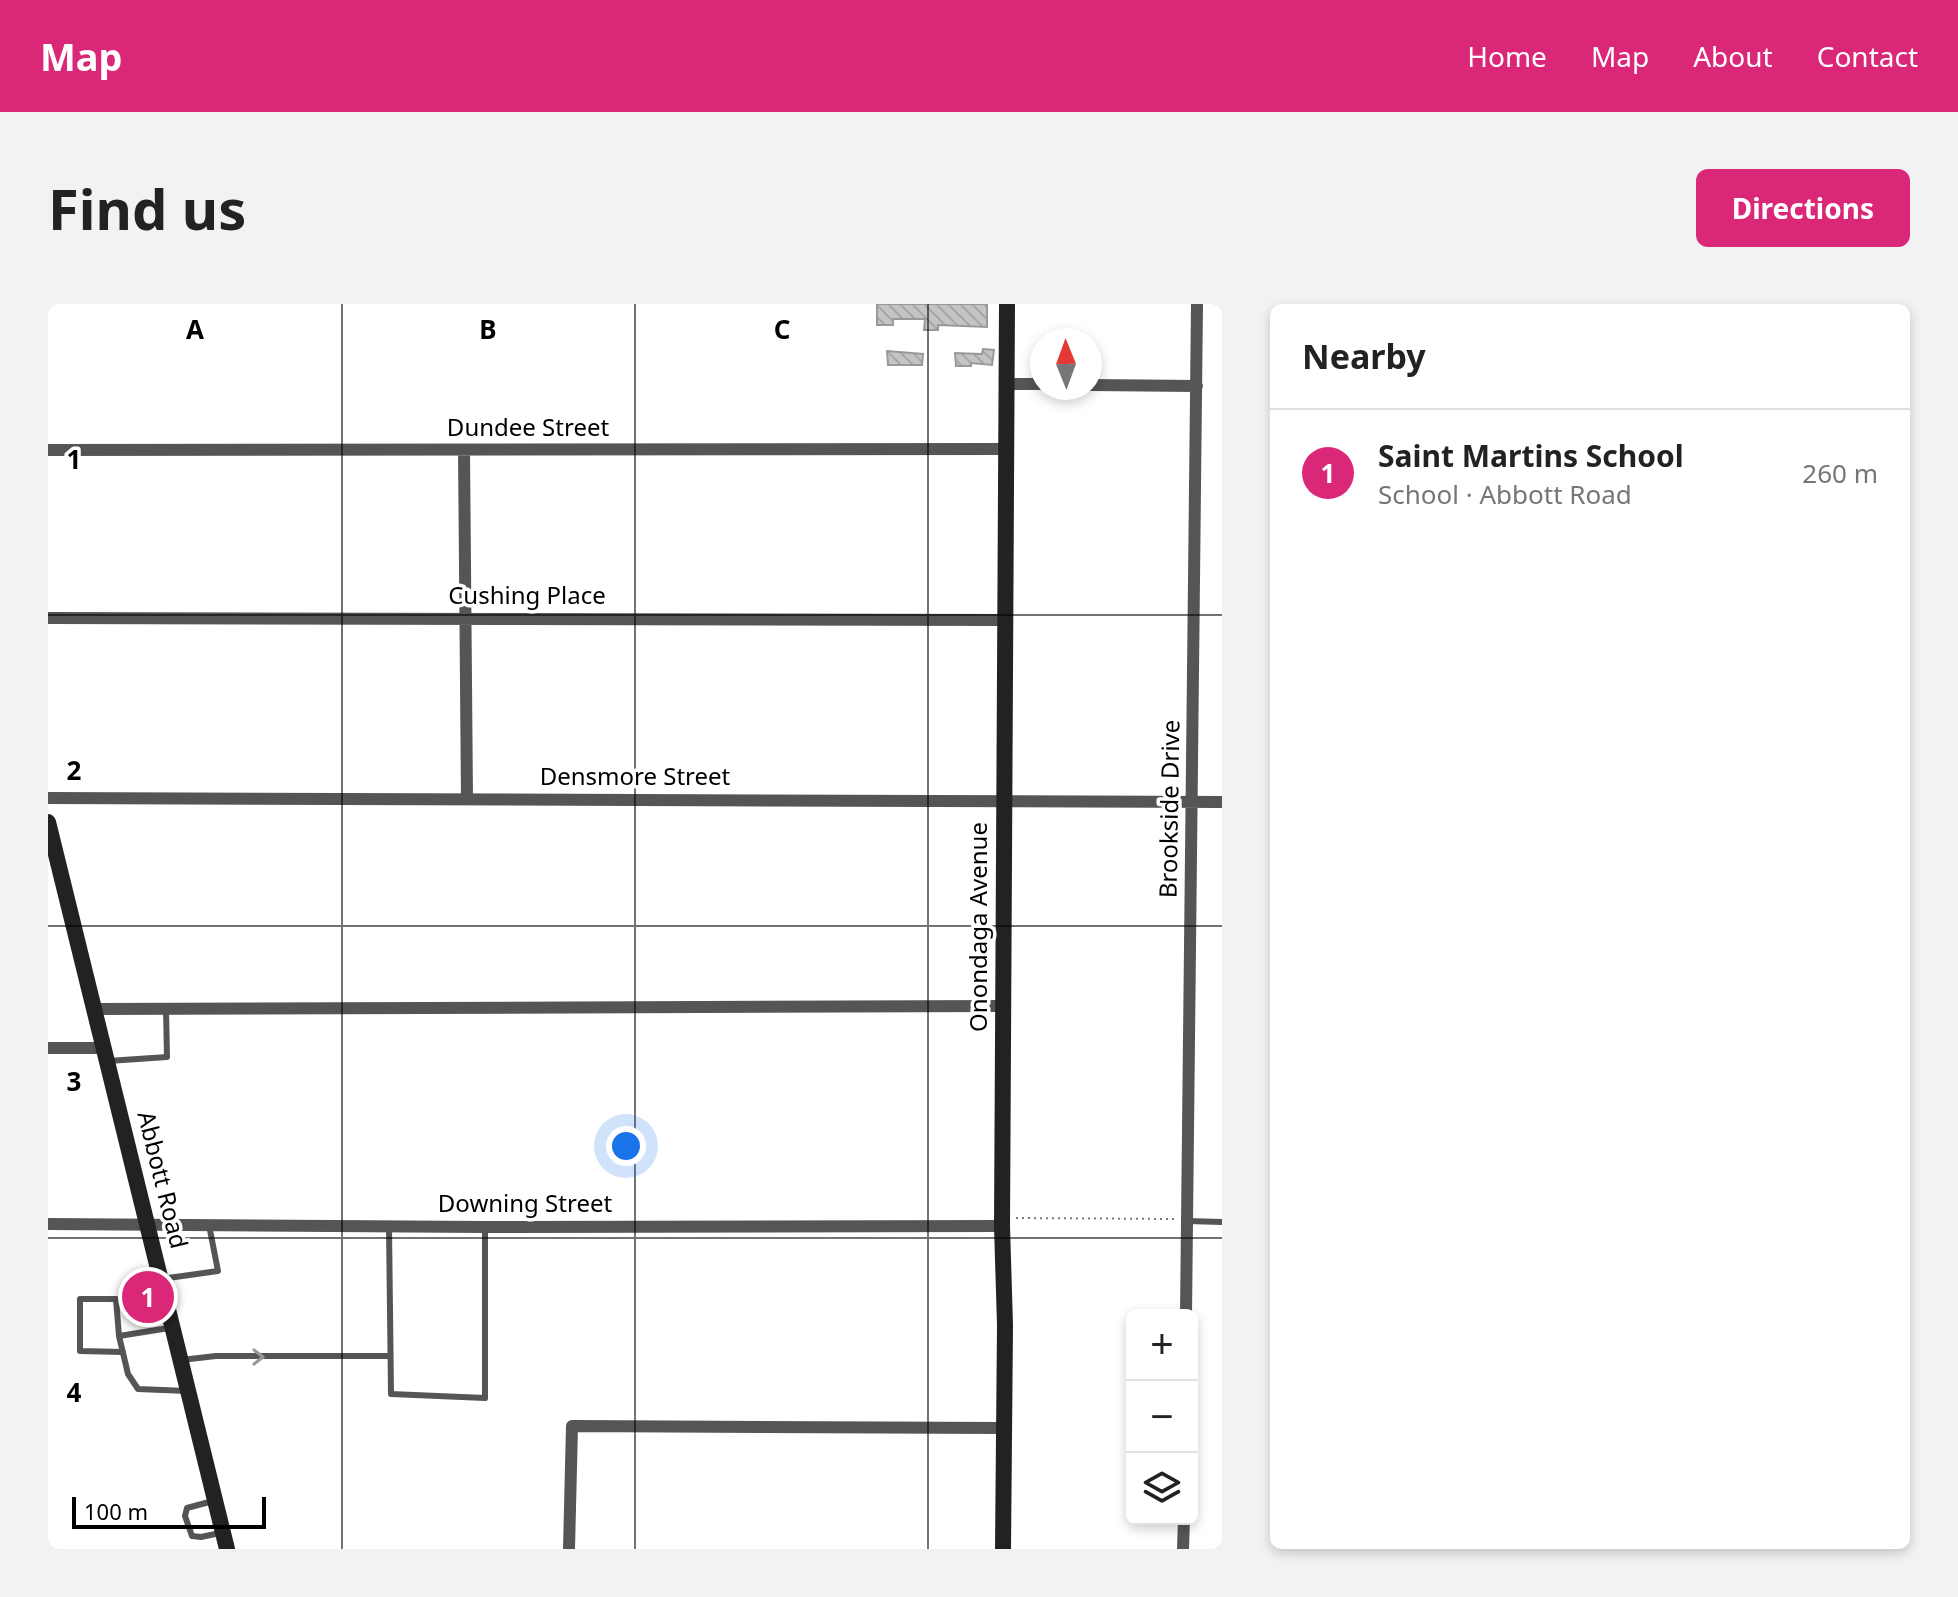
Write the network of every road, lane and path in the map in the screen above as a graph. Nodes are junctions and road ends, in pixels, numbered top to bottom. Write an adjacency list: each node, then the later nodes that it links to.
1 (1007, 304): 3 (street, Onondaga Avenue)
2 (1197, 304): 6 (street, Brookside Drive)
3 (1007, 384): 4 (street); 7 (street, Onondaga Avenue)
4 (1030, 384)
5 (1102, 385): 6 (street)
6 (1197, 386): 16 (street, Brookside Drive)
7 (1007, 449): 9 (street, Dundee Street); 12 (street, Onondaga Avenue)
8 (48, 450): 9 (street, Dundee Street)
9 (464, 450): 10 (street)
10 (466, 617): 11 (street, Cushing Place); 12 (street, Cushing Place); 14 (street)
11 (48, 618)
12 (1005, 620): 15 (street, Onondaga Avenue)
13 (48, 798): 14 (street, Densmore Street)
14 (467, 799): 15 (street, Densmore Street)
15 (1004, 800): 16 (street, Densmore Street); 20 (street, Onondaga Avenue)
16 (1193, 801): 17 (street, Densmore Street); 25 (street, Brookside Drive)
17 (1222, 802)
18 (48, 822): 19 (street, Abbott Road)
19 (51, 849): 21 (street, Abbott Road)
20 (1003, 1006): 22 (street); 30 (street, Onondaga Avenue)
21 (95, 1009): 22 (street); 24 (street, Abbott Road)
22 (166, 1009): 24 (lane)
23 (48, 1048): 24 (street)
24 (106, 1055): 28 (street, Abbott Road)
25 (1187, 1221): 26 (lane); 30 (path); 34 (street, Brookside Drive)
26 (1222, 1222)
27 (48, 1224): 28 (street, Downing Street)
28 (149, 1225): 29 (street, Downing Street); 33 (street, Abbott Road)
29 (209, 1225): 31 (street, Downing Street); 33 (lane)
30 (1002, 1226): 32 (street, Downing Street); 41 (street, Onondaga Avenue)
31 (389, 1227): 32 (street, Downing Street); 38 (lane)
32 (485, 1227): 38 (lane)
33 (161, 1279): 35 (street, Abbott Road)
34 (1186, 1309)
35 (173, 1327): 36 (lane); 39 (street, Abbott Road)
36 (119, 1336): 37 (lane); 37 (lane)
37 (123, 1352): 40 (lane)
38 (390, 1356): 39 (lane, one-way to 38)
39 (181, 1360): 40 (street, Abbott Road)
40 (188, 1391): 42 (street, Abbott Road)
41 (1004, 1428): 46 (street); 47 (street, Onondaga Avenue)
42 (215, 1500): 44 (street, Abbott Road); 44 (lane)
43 (1184, 1525): 48 (street)
44 (223, 1532): 45 (street, Abbott Road)
45 (227, 1549)
46 (569, 1549)
47 (1003, 1549)
48 (1183, 1549)

